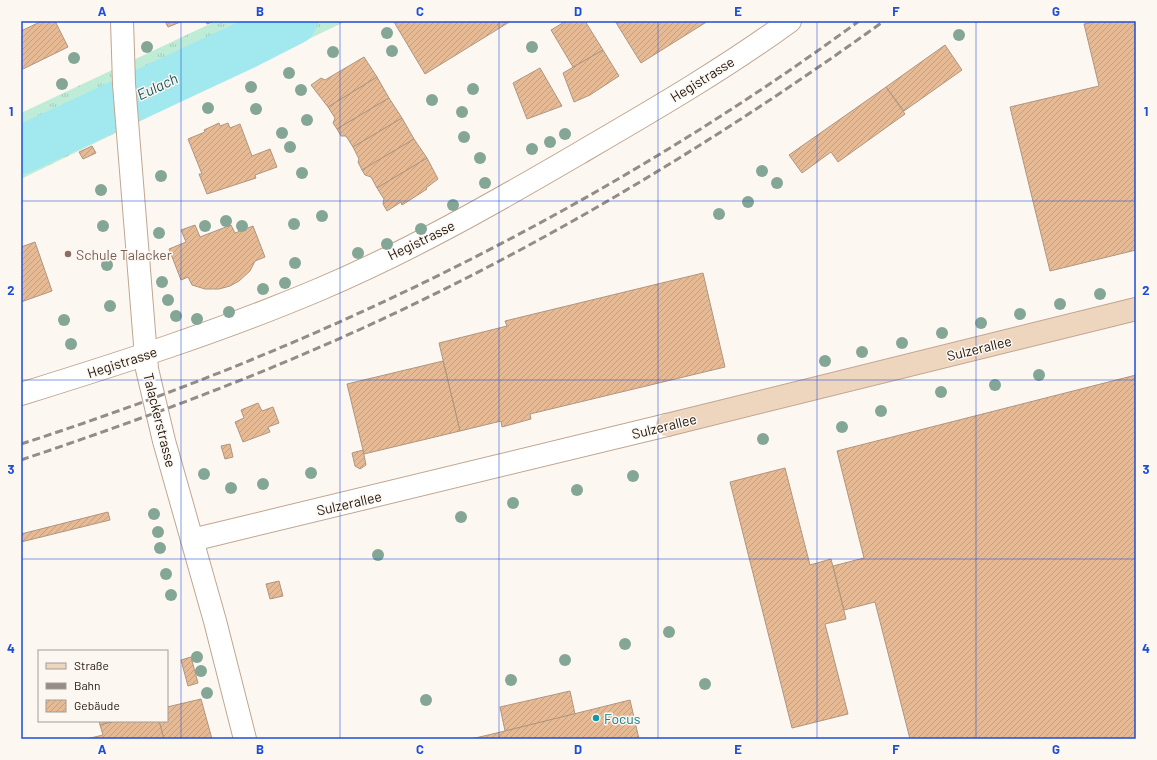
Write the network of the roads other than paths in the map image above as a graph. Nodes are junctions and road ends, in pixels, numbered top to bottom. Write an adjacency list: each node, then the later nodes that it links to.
1 (122, 21): 4 (street, Talackerstrasse)
2 (790, 21): 4 (street, Hegistrasse)
3 (1136, 309): 6 (main road, Sulzerallee)
4 (146, 355): 5 (street, Hegistrasse); 7 (street, Talackerstrasse)
5 (21, 394)
6 (667, 425): 7 (street, Sulzerallee)
7 (192, 540): 8 (street, Talackerstrasse)
8 (245, 739)

